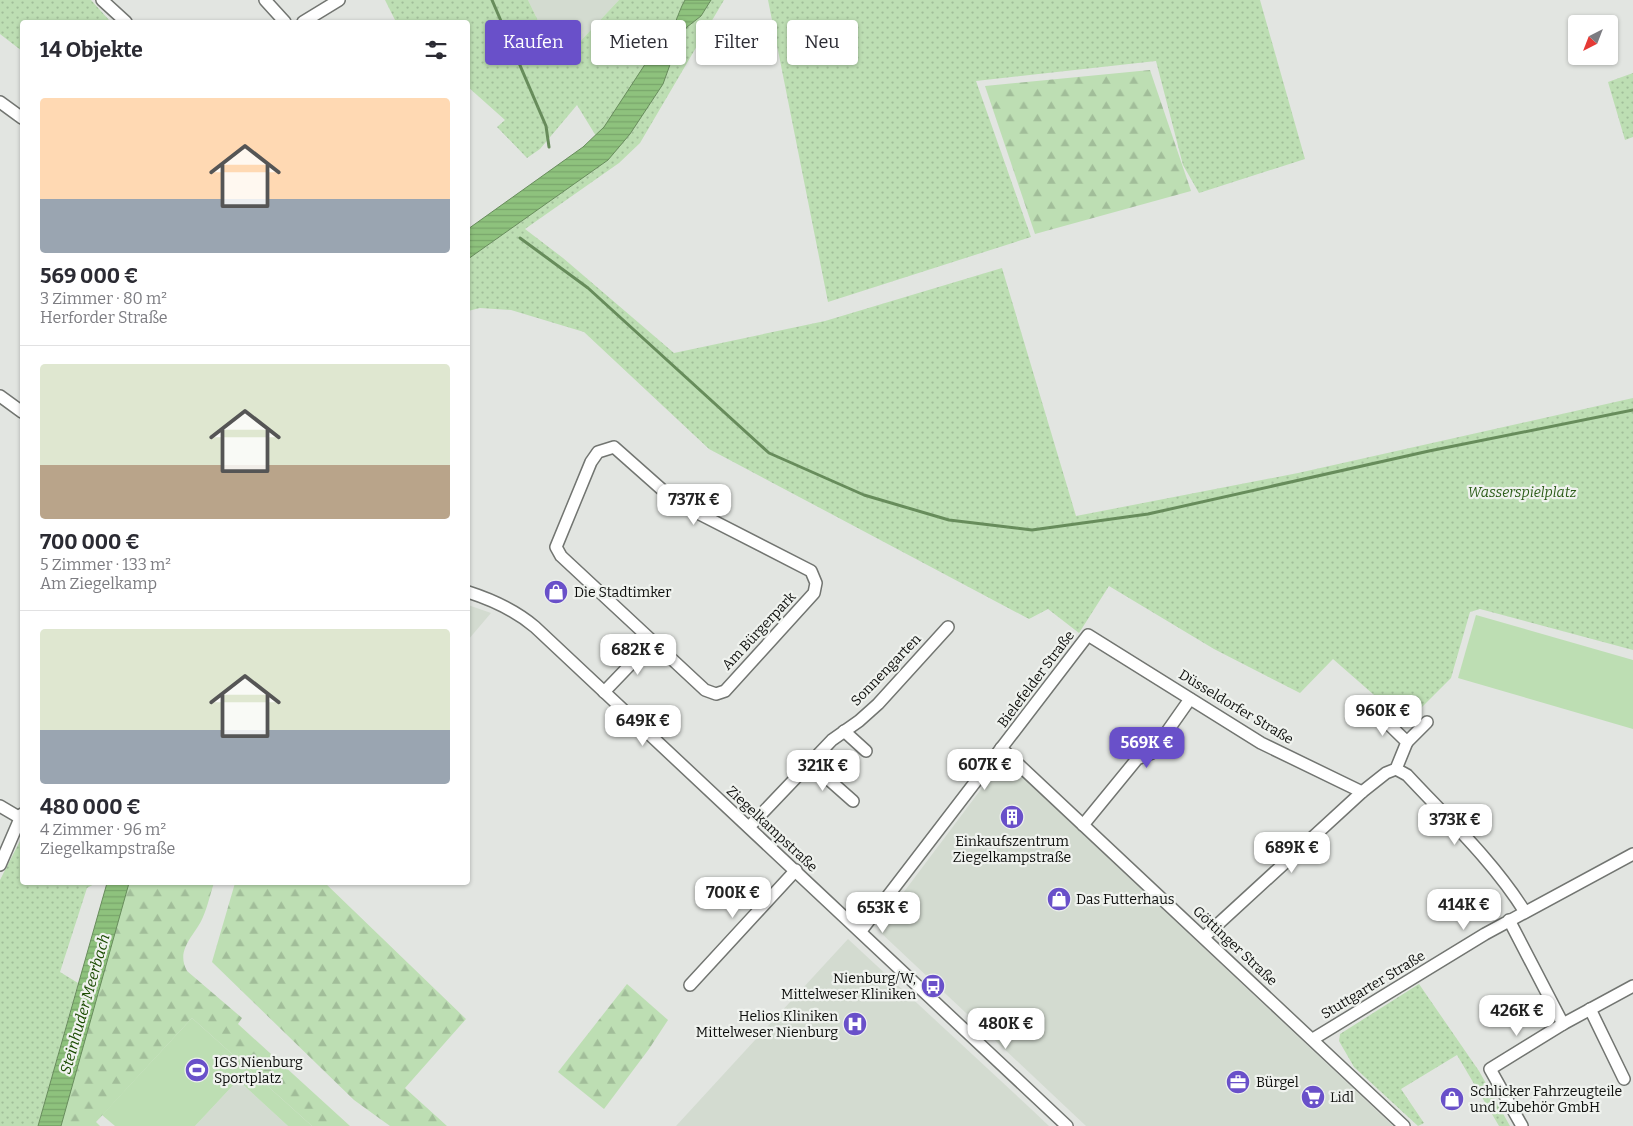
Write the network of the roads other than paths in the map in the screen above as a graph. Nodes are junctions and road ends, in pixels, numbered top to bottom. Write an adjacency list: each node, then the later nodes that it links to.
1 (102, 0): 4 (street)
2 (265, 0): 5 (street)
3 (339, 0): 6 (street)
4 (124, 20)
5 (283, 20)
6 (306, 20)
7 (0, 102): 8 (street)
8 (20, 117)
9 (0, 396): 10 (street)
10 (20, 411)
11 (470, 593): 15 (street, Ziegelkampstraße)
12 (948, 627): 19 (street, Sonnengarten)
13 (1088, 635): 16 (street, Düsseldorfer Straße); 21 (street, Bielefelder Straße)
14 (653, 641): 14 (street, Am Bürgerpark); 15 (street)
15 (604, 692): 31 (street, Ziegelkampstraße)
16 (1190, 699): 25 (street, Düsseldorfer Straße); 30 (street)
17 (1370, 706): 20 (street)
18 (1427, 722): 20 (street)
19 (844, 731): 22 (street); 23 (street, Sonnengarten)
20 (1407, 742): 24 (street)
21 (1001, 748): 30 (street, Göttinger Straße); 37 (street, Bielefelder Straße)
22 (866, 751)
23 (810, 763): 26 (street); 31 (street, Sonnengarten)
24 (1396, 769): 25 (street); 35 (street)
25 (1362, 792): 38 (street)
26 (853, 801)
27 (0, 806): 28 (street)
28 (20, 815)
29 (20, 820): 33 (street)
30 (1083, 825): 38 (street, Göttinger Straße)
31 (748, 827): 34 (street, Ziegelkampstraße)
32 (1633, 854): 35 (street, Stuttgarter Straße)
33 (0, 864)
34 (796, 870): 37 (street, Ziegelkampstraße); 39 (street)
35 (1525, 912): 36 (street, Stuttgarter Straße)
36 (1509, 920): 42 (street); 43 (street, Stuttgarter Straße)
37 (861, 932): 45 (street, Ziegelkampstraße)
38 (1204, 937): 43 (street, Göttinger Straße)
39 (690, 985)
40 (1633, 986): 41 (street)
41 (1590, 1009): 42 (street); 44 (street)
42 (1563, 1024): 47 (street)
43 (1312, 1039): 46 (street, Göttinger Straße)
44 (1624, 1079)
45 (1066, 1126)
46 (1404, 1126)
47 (1522, 1126)

